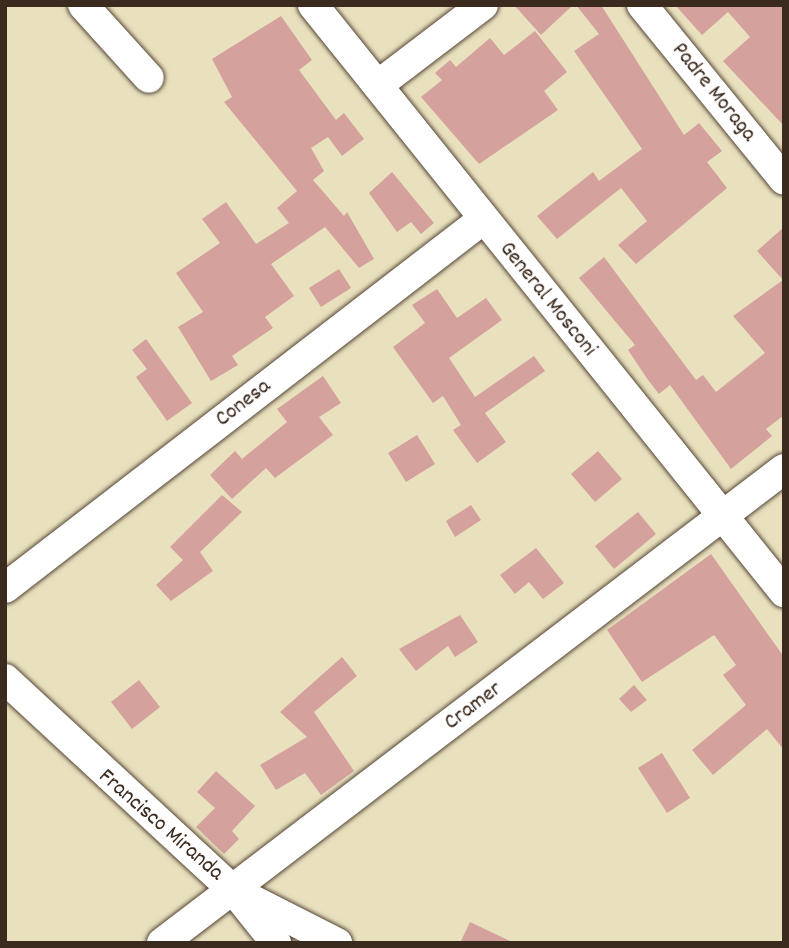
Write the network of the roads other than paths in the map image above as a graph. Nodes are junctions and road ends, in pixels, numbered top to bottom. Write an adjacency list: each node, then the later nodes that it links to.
1 (83, 5): 5 (street)
2 (313, 5): 6 (street, General Mosconi)
3 (483, 5): 6 (street)
4 (642, 5): 7 (street, Padre Moraga)
5 (149, 78)
6 (378, 85): 8 (street, General Mosconi)
7 (784, 180)
8 (482, 220): 10 (street, General Mosconi); 11 (street, Conesa)
9 (784, 469): 10 (street, Cramer)
10 (723, 518): 12 (street, General Mosconi); 14 (street, Cramer)
11 (5, 588)
12 (784, 592)
13 (5, 679): 14 (street, Francisco Miranda)
14 (233, 890): 15 (street, Cramer); 16 (street); 17 (street, Francisco Miranda)
15 (162, 943)
16 (276, 943)
17 (337, 943)

